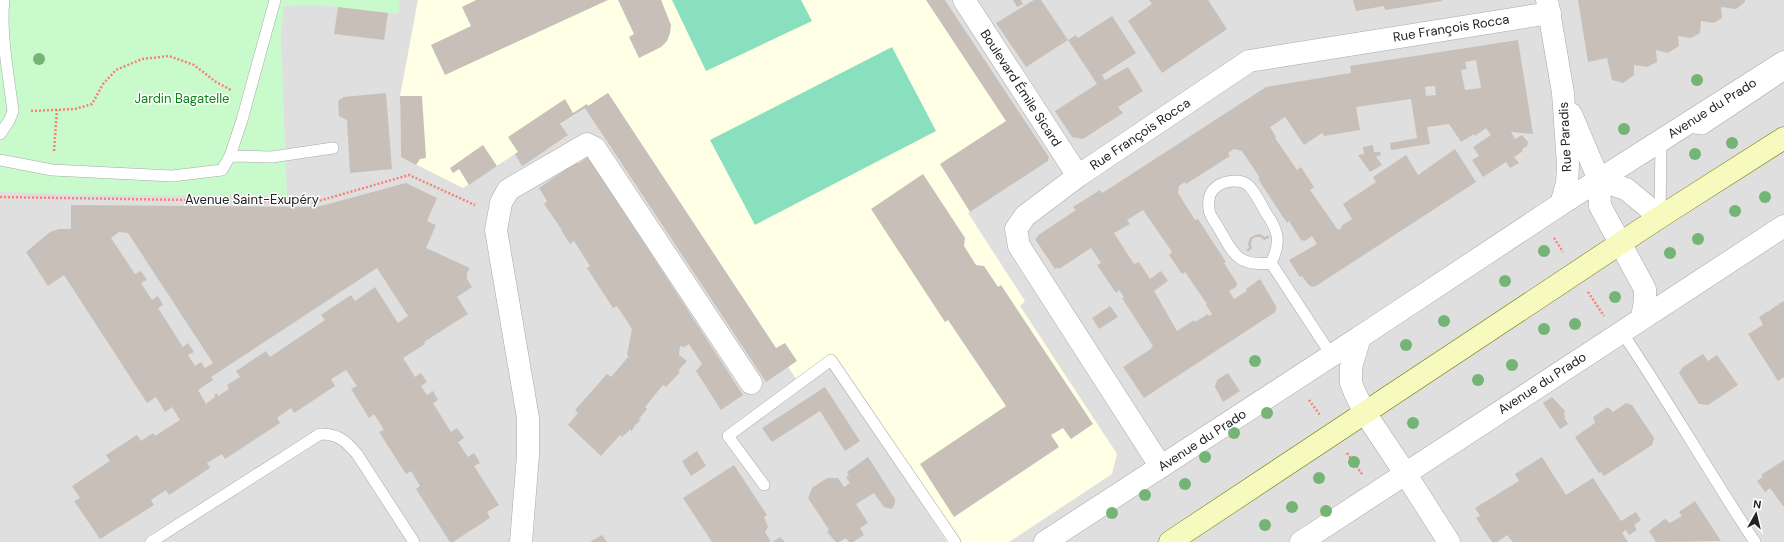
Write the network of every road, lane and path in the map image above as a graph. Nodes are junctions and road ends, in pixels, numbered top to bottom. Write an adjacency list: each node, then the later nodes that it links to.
1 (4, 0): 10 (lane)
2 (275, 0): 7 (lane)
3 (964, 0): 19 (street, Boulevard Émile Sicard)
4 (1548, 7): 8 (street, Rue Paradis); 19 (street, Rue François Rocca)
5 (1784, 62): 11 (street, Avenue du Prado)
6 (1784, 75): 11 (lane)
7 (250, 93): 9 (path); 16 (lane)
8 (1563, 93): 20 (street, Rue Paradis); 22 (street, Rue Paradis)
9 (57, 110): 10 (path); 18 (path)
10 (13, 111): 12 (lane)
11 (1684, 126): 14 (street, Avenue du Prado)
12 (0, 134)
13 (1784, 138): 24 (main road)
14 (1661, 140): 20 (street, Avenue du Prado); 24 (lane)
15 (333, 148): 16 (lane)
16 (230, 156): 18 (lane)
17 (0, 160): 18 (lane)
18 (52, 170)
19 (1078, 176): 34 (street, Rue François Rocca)
20 (1599, 180): 22 (street, Avenue du Prado); 24 (street); 26 (street)
21 (0, 197): 23 (path, Avenue Saint-Exupéry)
22 (1561, 204): 30 (street, Avenue du Prado)
23 (498, 216): 32 (street); 39 (street)
24 (1660, 217): 26 (main road)
25 (1784, 226): 28 (street, Avenue du Prado)
26 (1621, 244): 28 (street); 33 (main road)
27 (1270, 263): 27 (lane); 31 (lane)
28 (1642, 317): 29 (street, Avenue du Prado)
29 (1621, 331): 35 (street, Avenue du Prado); 45 (lane)
30 (1360, 337): 31 (street, Avenue du Prado); 33 (street)
31 (1332, 356): 34 (street, Avenue du Prado)
32 (750, 383)
33 (1365, 413): 35 (street); 42 (main road)
34 (1162, 467): 41 (street, Avenue du Prado)
35 (1405, 473): 43 (street, Avenue du Prado); 44 (street)
36 (764, 485): 40 (lane)
37 (151, 542): 38 (lane)
38 (414, 542)
39 (521, 542)
40 (956, 542)
41 (1045, 542)
42 (1170, 542)
43 (1300, 542)
44 (1449, 542)
45 (1755, 542)

